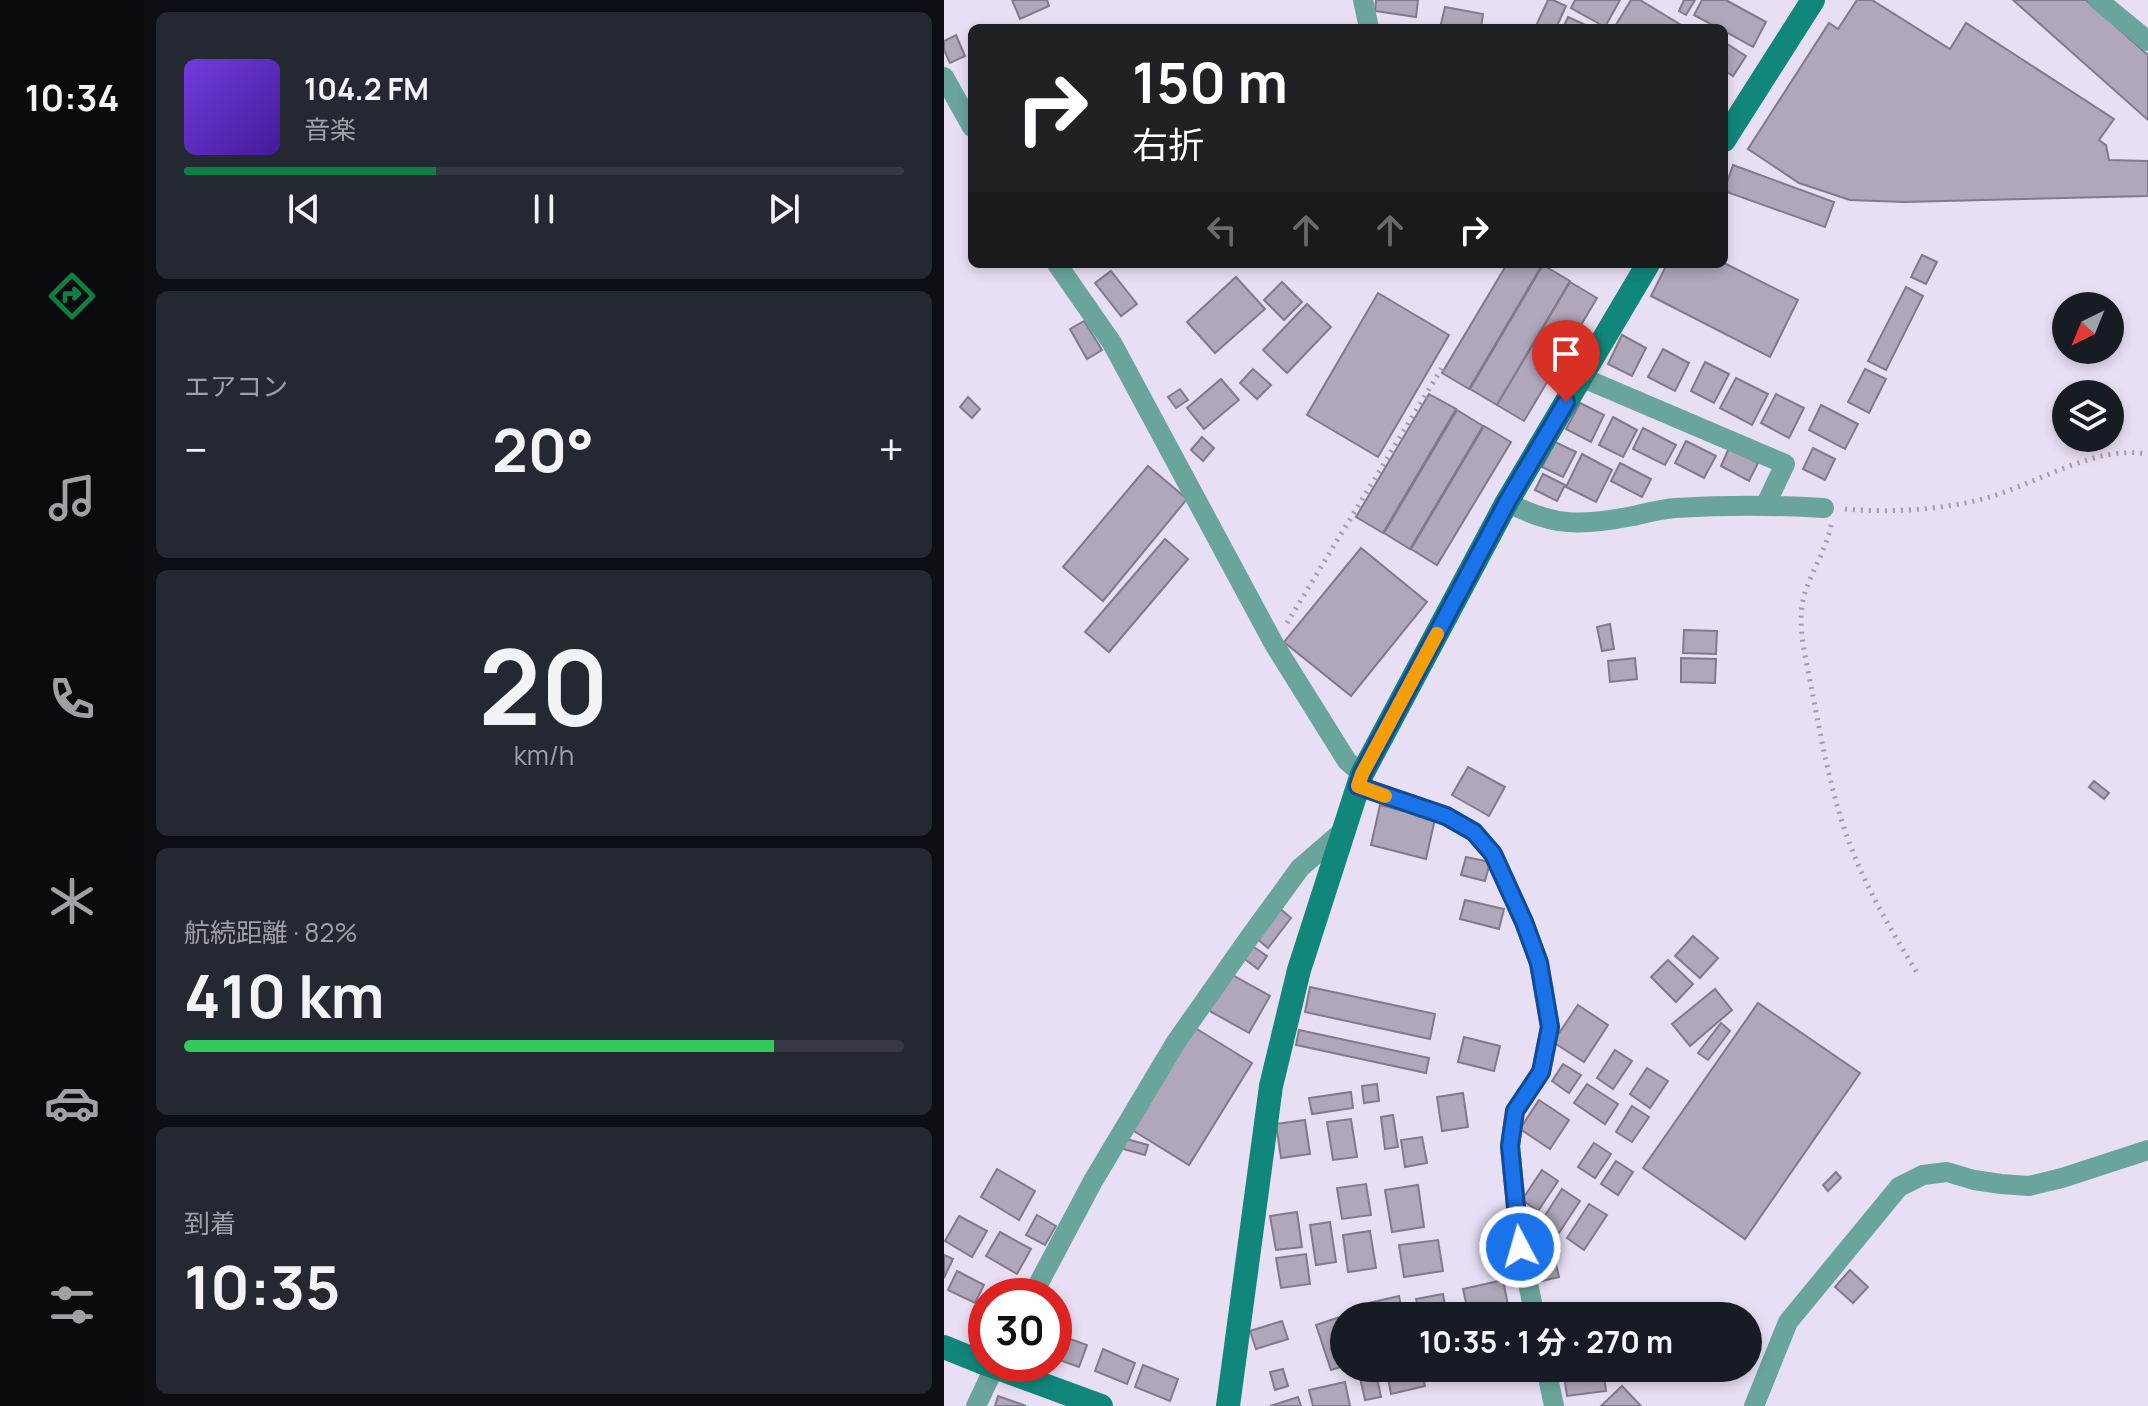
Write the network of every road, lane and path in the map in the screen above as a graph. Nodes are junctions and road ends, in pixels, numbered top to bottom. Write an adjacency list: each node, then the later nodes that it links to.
1 (1363, 0): 4 (street)
2 (1813, 0): 8 (street)
3 (2098, 0): 5 (street)
4 (1368, 24)
5 (2148, 41)
6 (944, 77): 7 (street)
7 (968, 120)
8 (1728, 134)
9 (1060, 268): 17 (street)
10 (1646, 268): 12 (street)
11 (1445, 363): 17 (path)
12 (1581, 377): 14 (street); 15 (street)
13 (2148, 454): 16 (path)
14 (1507, 502): 15 (street); 18 (street)
15 (1766, 504): 16 (street)
16 (1829, 508): 20 (path)
17 (1274, 644): 18 (street)
18 (1360, 780): 19 (street); 23 (street)
19 (1345, 829): 22 (street); 31 (street)
20 (1919, 976)
21 (2148, 1150): 33 (street)
22 (1042, 1278)
23 (1532, 1302)
24 (944, 1347): 25 (street)
25 (968, 1356)
26 (985, 1382): 29 (street)
27 (1037, 1382): 30 (street)
28 (1549, 1382): 32 (street)
29 (976, 1406)
30 (1101, 1406)
31 (1228, 1406)
32 (1554, 1406)
33 (1754, 1406)

